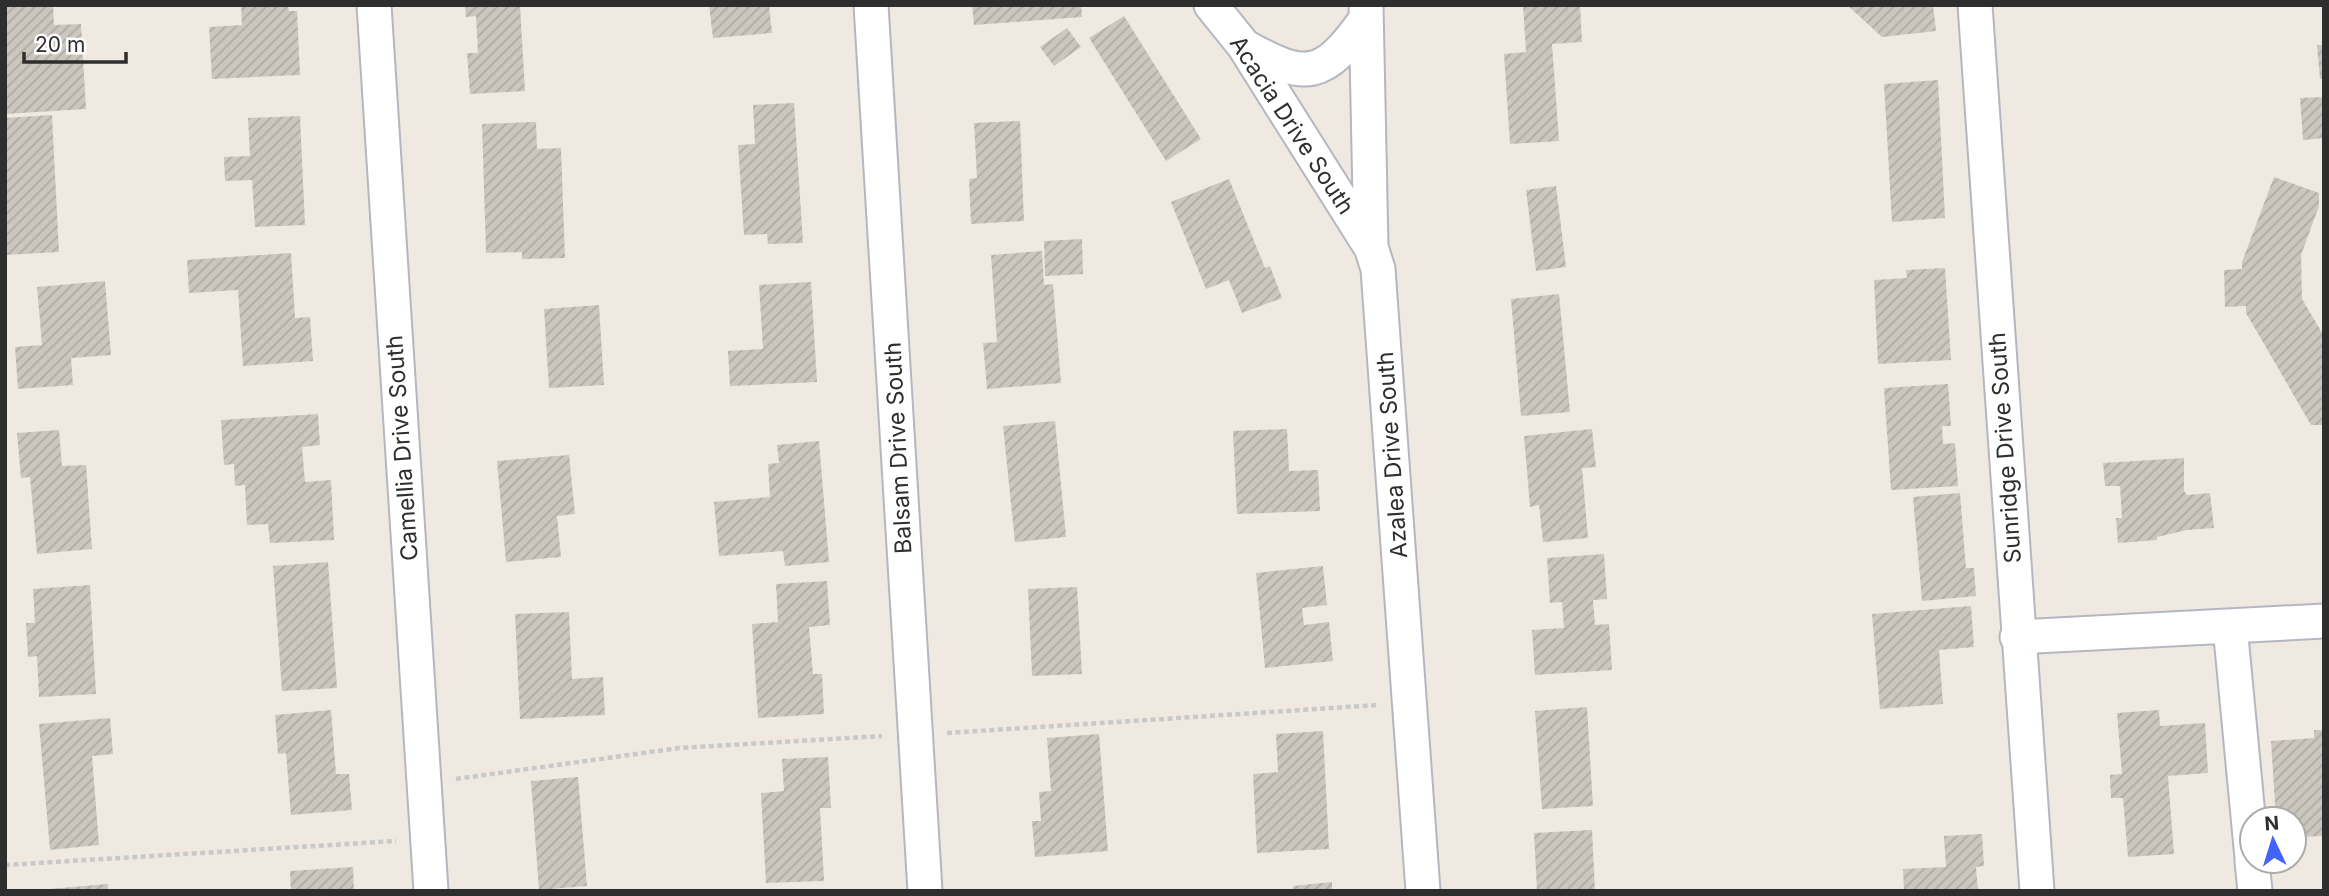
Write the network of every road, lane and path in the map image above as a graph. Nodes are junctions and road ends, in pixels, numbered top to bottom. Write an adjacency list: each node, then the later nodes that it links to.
1 (374, 5): 13 (street, Camellia Drive South)
2 (871, 5): 12 (street, Balsam Drive South)
3 (1212, 5): 6 (street, Acacia Drive South)
4 (1975, 5): 10 (street, Sunridge Drive South)
5 (1366, 12): 6 (street, Azalea Drive South); 7 (street, Azalea Drive South)
6 (1244, 46): 7 (street, Acacia Drive South)
7 (1371, 247): 11 (street, Azalea Drive South)
8 (2324, 621): 9 (street)
9 (2230, 626): 10 (street); 14 (street)
10 (2017, 636): 20 (street, Sunridge Drive South)
11 (1411, 703): 12 (path); 19 (street, Azalea Drive South)
12 (916, 734): 13 (path); 18 (street, Balsam Drive South)
13 (424, 784): 15 (street, Camellia Drive South)
14 (2247, 805)
15 (427, 838): 16 (path); 17 (street, Camellia Drive South)
16 (5, 865)
17 (431, 891)
18 (925, 891)
19 (1423, 891)
20 (2037, 891)

